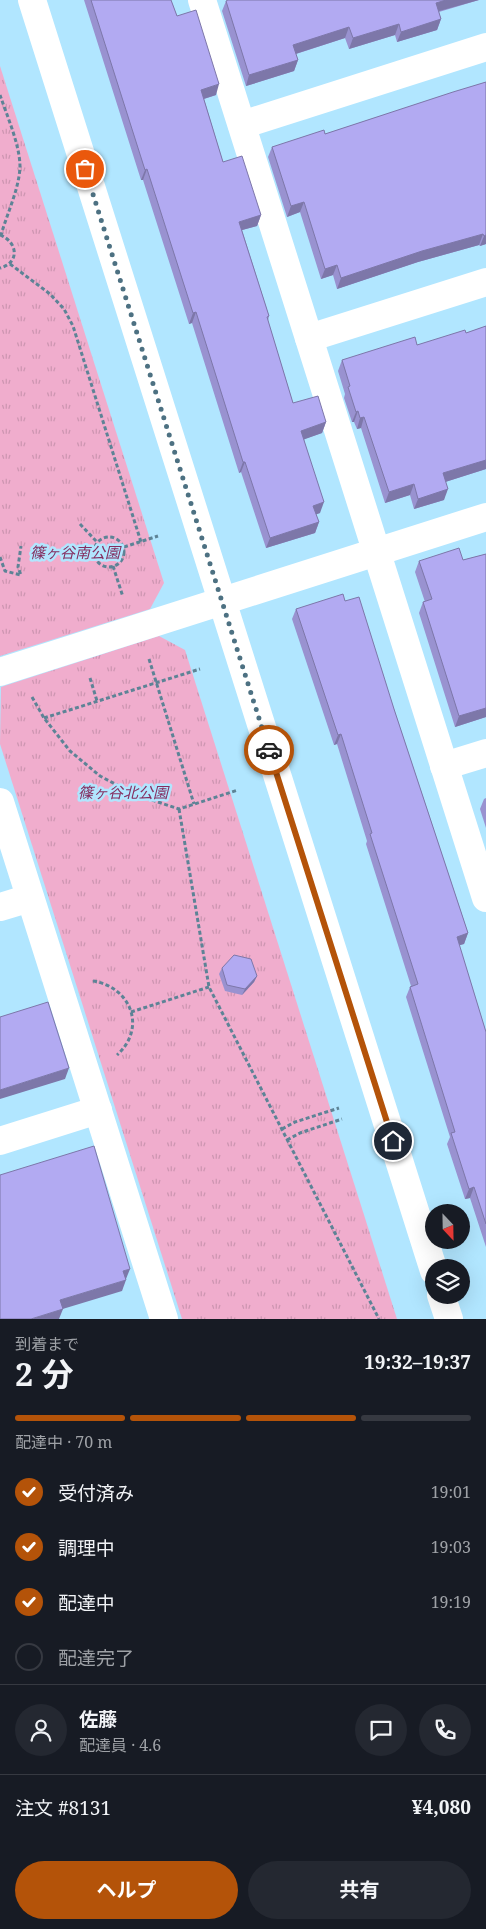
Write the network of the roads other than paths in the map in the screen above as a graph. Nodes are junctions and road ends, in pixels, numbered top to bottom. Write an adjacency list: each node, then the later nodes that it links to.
1 (32, 0): 9 (street)
2 (202, 0): 4 (street)
3 (486, 48): 4 (street)
4 (242, 125): 6 (street)
5 (486, 282): 6 (street)
6 (309, 338): 8 (street)
7 (486, 517): 8 (street)
8 (376, 552): 9 (street); 12 (street)
9 (222, 601): 10 (street); 19 (street)
10 (0, 672)
11 (486, 753): 12 (street)
12 (444, 766): 15 (street)
13 (0, 802): 14 (street)
14 (30, 898): 16 (street); 17 (street)
15 (486, 898)
16 (0, 907)
17 (98, 1110): 18 (street); 21 (street)
18 (0, 1141)
19 (430, 1259)
20 (444, 1304): 22 (street)
21 (164, 1319)
22 (449, 1319)

